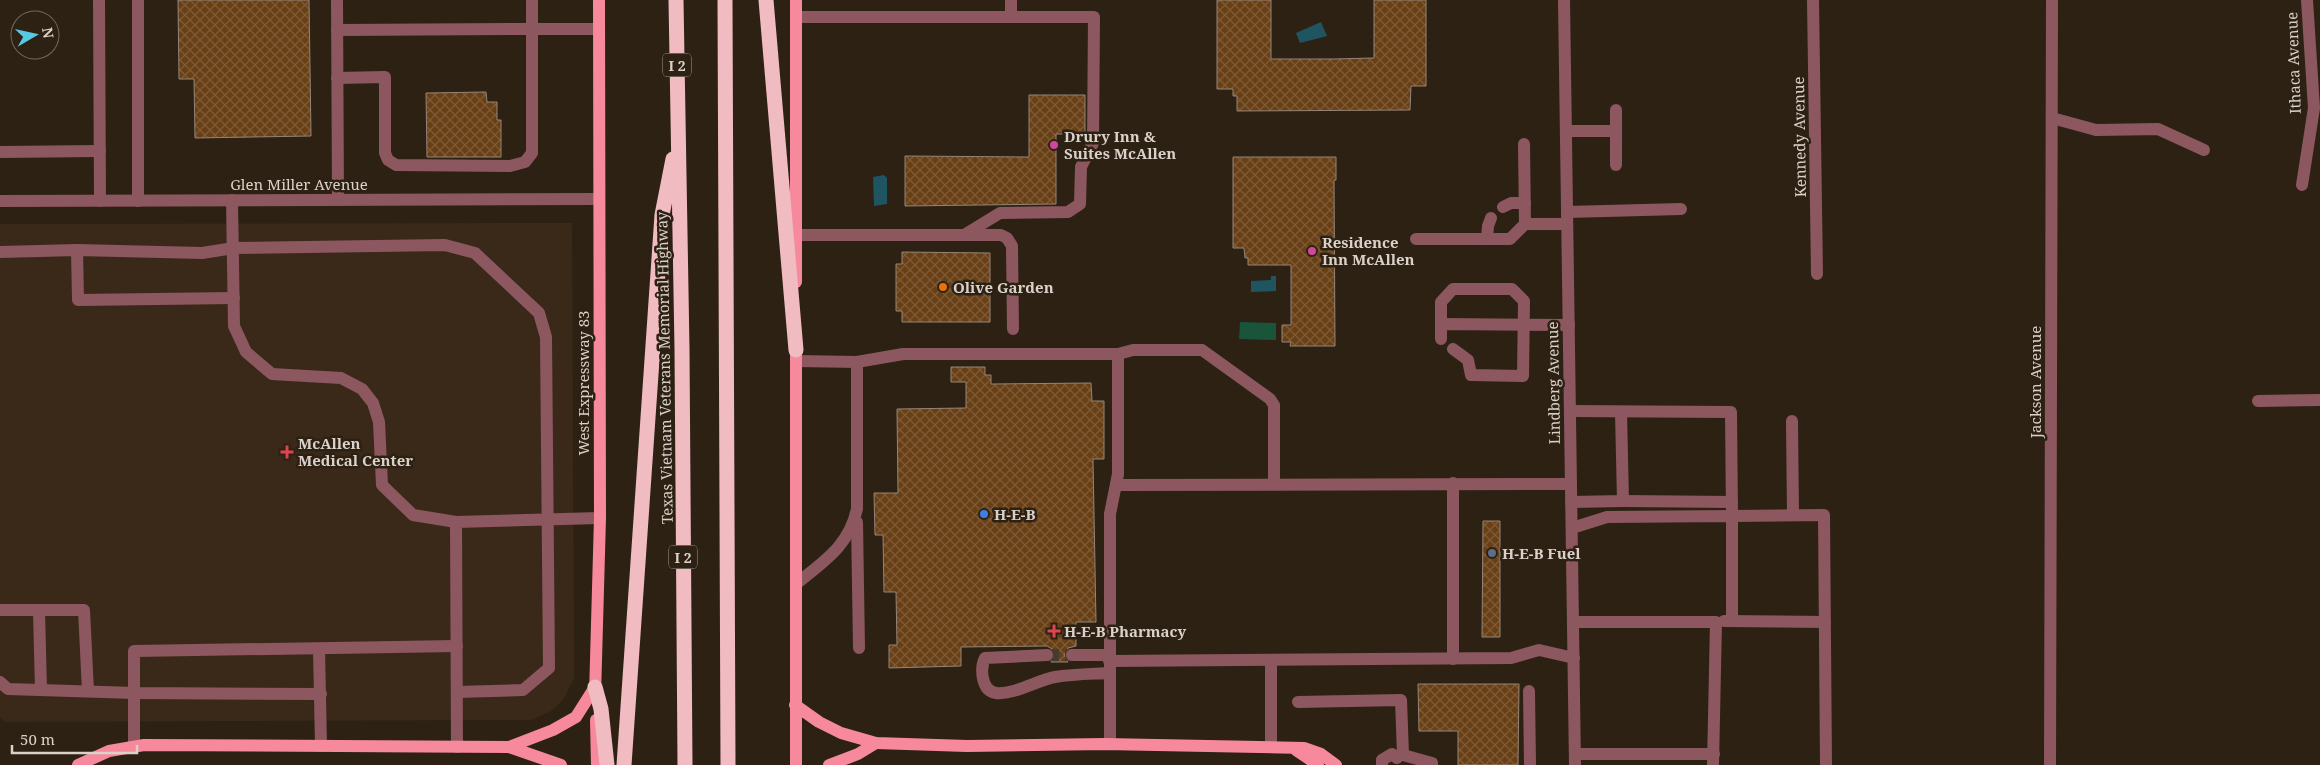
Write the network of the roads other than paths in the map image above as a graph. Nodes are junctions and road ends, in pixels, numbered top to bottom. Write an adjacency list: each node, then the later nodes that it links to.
1 (99, 0): 29 (street)
2 (138, 0): 38 (street)
3 (337, 0): 18 (street)
4 (532, 0): 19 (street)
5 (599, 0): 17 (main road, West Expressway 83)
6 (676, 0): 24 (highway, Texas Vietnam Veterans Memorial Highway / I 2)
7 (725, 0): 126 (highway)
8 (766, 0): 61 (highway)
9 (796, 0): 15 (main road)
10 (1011, 0): 16 (street)
11 (1564, 0): 25 (street, Lindberg Avenue)
12 (1813, 0): 52 (street, Kennedy Avenue)
13 (2052, 0): 22 (street, Jackson Avenue)
14 (2307, 0): 23 (street, Ithaca Avenue)
15 (796, 16): 16 (street); 45 (main road)
16 (1011, 16): 46 (street)
17 (599, 29): 19 (street); 33 (main road, West Expressway 83)
18 (337, 30): 19 (street); 20 (street)
19 (532, 30): 20 (street)
20 (337, 78): 35 (street)
21 (1616, 110): 26 (street)
22 (2052, 118): 28 (street); 135 (street, Jackson Avenue)
23 (2316, 122): 32 (street, Ithaca Avenue)
24 (678, 130): 124 (highway); 125 (highway, Texas Vietnam Veterans Memorial Highway / I 2)
25 (1566, 131): 26 (street); 43 (street, Lindberg Avenue)
26 (1616, 131): 31 (street)
27 (1524, 144): 39 (street)
28 (2204, 150)
29 (100, 151): 30 (street); 37 (street)
30 (0, 152)
31 (1616, 165)
32 (2302, 184)
33 (598, 199): 35 (street, Glen Miller Avenue); 78 (main road, West Expressway 83)
34 (232, 200): 35 (street, Glen Miller Avenue); 38 (street, Glen Miller Avenue); 49 (street)
35 (338, 200)
36 (0, 201): 37 (street, Glen Miller Avenue)
37 (100, 201): 38 (street, Glen Miller Avenue)
38 (138, 201)
39 (1525, 203): 40 (street); 44 (street)
40 (1502, 207)
41 (1681, 209): 43 (street)
42 (1491, 218): 48 (street)
43 (1567, 218): 44 (street); 56 (street, Lindberg Avenue)
44 (1525, 224): 48 (street)
45 (796, 235): 46 (street); 61 (main road)
46 (964, 235): 57 (street)
47 (1416, 239): 48 (street)
48 (1487, 239)
49 (234, 248): 50 (street); 53 (street); 79 (street)
50 (77, 250): 51 (street); 53 (street)
51 (0, 252)
52 (1817, 274)
53 (234, 298): 80 (street)
54 (1441, 324): 55 (street); 55 (street); 58 (street)
55 (1524, 325): 56 (street); 59 (street)
56 (1569, 325): 65 (street, Lindberg Avenue)
57 (1013, 329)
58 (1441, 339)
59 (1453, 349)
60 (1118, 354): 62 (street); 68 (street); 70 (street)
61 (796, 355): 62 (street); 82 (main road)
62 (857, 362): 75 (street)
63 (2320, 400): 64 (street)
64 (2258, 401)
65 (1570, 411): 66 (street); 71 (street, Lindberg Avenue)
66 (1621, 412): 73 (street); 74 (street)
67 (1792, 421): 76 (street)
68 (1274, 483): 69 (street); 70 (street)
69 (1453, 483): 71 (street); 94 (street)
70 (1116, 484): 97 (street)
71 (1571, 484): 72 (street, Lindberg Avenue)
72 (1571, 502): 73 (street); 81 (street, Lindberg Avenue)
73 (1622, 502): 74 (street)
74 (1732, 502): 77 (street)
75 (857, 509): 82 (street); 90 (street)
76 (1793, 515): 77 (street); 88 (street)
77 (1732, 516): 81 (street); 85 (street)
78 (600, 518): 79 (street); 99 (main road, West Expressway 83)
79 (548, 520): 80 (street); 103 (street)
80 (456, 522): 89 (street)
81 (1572, 528): 86 (street, Lindberg Avenue)
82 (796, 584): 107 (main road)
83 (0, 610): 84 (street)
84 (39, 610): 100 (street); 101 (street)
85 (1732, 621): 87 (street); 88 (street)
86 (1573, 622): 87 (street); 95 (street, Lindberg Avenue)
87 (1716, 622): 119 (street)
88 (1825, 622): 134 (street)
89 (457, 646): 91 (street); 103 (street)
90 (859, 648)
91 (319, 649): 104 (street); 105 (street)
92 (1047, 655): 97 (street)
93 (1072, 655): 97 (street)
94 (1453, 658): 95 (street); 96 (street)
95 (1574, 658): 117 (street, Lindberg Avenue)
96 (1271, 660): 97 (street); 113 (street)
97 (1109, 663): 109 (street)
98 (0, 682): 100 (street)
99 (595, 687): 114 (main road); 122 (main road, West Expressway 83); 123 (highway)
100 (41, 690): 101 (street)
101 (88, 691): 104 (street)
102 (1530, 691): 133 (street)
103 (457, 692): 112 (street)
104 (134, 693): 105 (street); 110 (street)
105 (321, 694): 111 (street)
106 (1298, 702): 116 (street)
107 (795, 705): 108 (main road); 127 (main road)
108 (876, 743): 109 (main road); 128 (main road)
109 (1110, 744): 113 (main road)
110 (134, 746): 111 (main road); 120 (main road)
111 (321, 746): 112 (main road)
112 (456, 747): 114 (main road)
113 (1271, 747): 115 (main road)
114 (509, 748): 121 (main road)
115 (1292, 748): 129 (main road); 130 (main road)
116 (1399, 759): 131 (street); 132 (street)
117 (1575, 760): 118 (street)
118 (1606, 760): 119 (street)
119 (1714, 760)
120 (78, 765)
121 (561, 765)
122 (597, 765)
123 (607, 765)
124 (624, 765)
125 (685, 765)
126 (728, 765)
127 (796, 765)
128 (829, 765)
129 (1318, 765)
130 (1336, 765)
131 (1382, 765)
132 (1432, 765)
133 (1530, 765)
134 (1826, 765)
135 (2050, 765)

